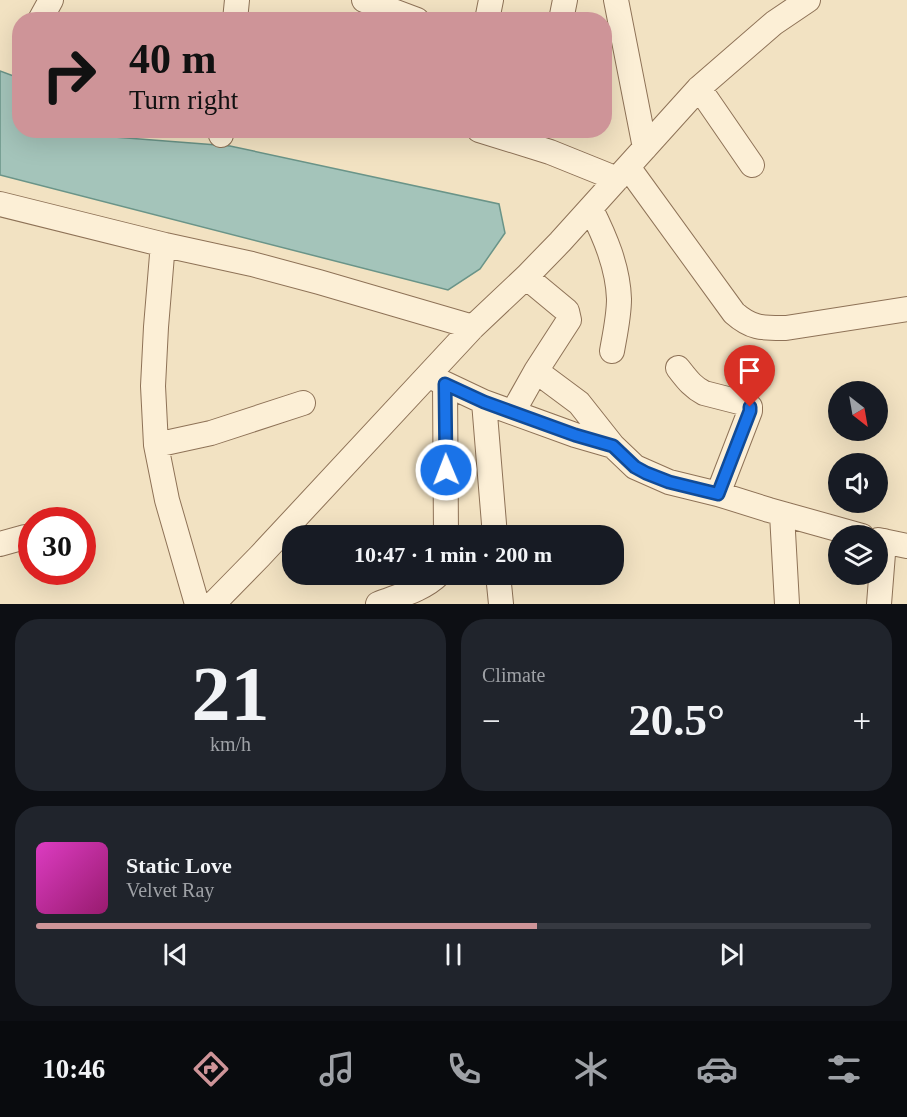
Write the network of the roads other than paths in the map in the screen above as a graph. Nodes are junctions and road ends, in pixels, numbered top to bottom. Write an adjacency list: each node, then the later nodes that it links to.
1 (364, 0): 4 (street)
2 (616, 0): 7 (street)
3 (808, 0): 5 (street)
4 (393, 12)
5 (699, 88): 7 (street); 8 (street)
6 (504, 138): 9 (street)
7 (645, 148): 9 (street)
8 (752, 165)
9 (622, 173): 11 (street); 14 (street)
10 (0, 204): 15 (street)
11 (591, 209): 13 (street); 16 (street)
12 (162, 255): 23 (street)
13 (526, 277): 15 (street); 18 (street)
14 (907, 309)
15 (473, 327): 19 (street)
16 (612, 351)
17 (678, 368): 25 (street)
18 (536, 371): 22 (street); 24 (street)
19 (437, 380): 20 (street); 27 (street); 36 (street)
20 (484, 402): 22 (street); 28 (street)
21 (303, 403): 23 (street)
22 (513, 412): 24 (street)
23 (156, 445): 35 (street)
24 (613, 446): 25 (street)
25 (718, 494): 26 (street)
26 (782, 514): 29 (street); 39 (street)
27 (445, 525)
28 (494, 525)
29 (828, 526)
30 (18, 539): 31 (street)
31 (0, 544)
32 (424, 585): 37 (street)
33 (499, 585): 38 (street)
34 (880, 585): 40 (street)
35 (197, 604)
36 (213, 604)
37 (378, 604)
38 (501, 604)
39 (787, 604)
40 (879, 604)

